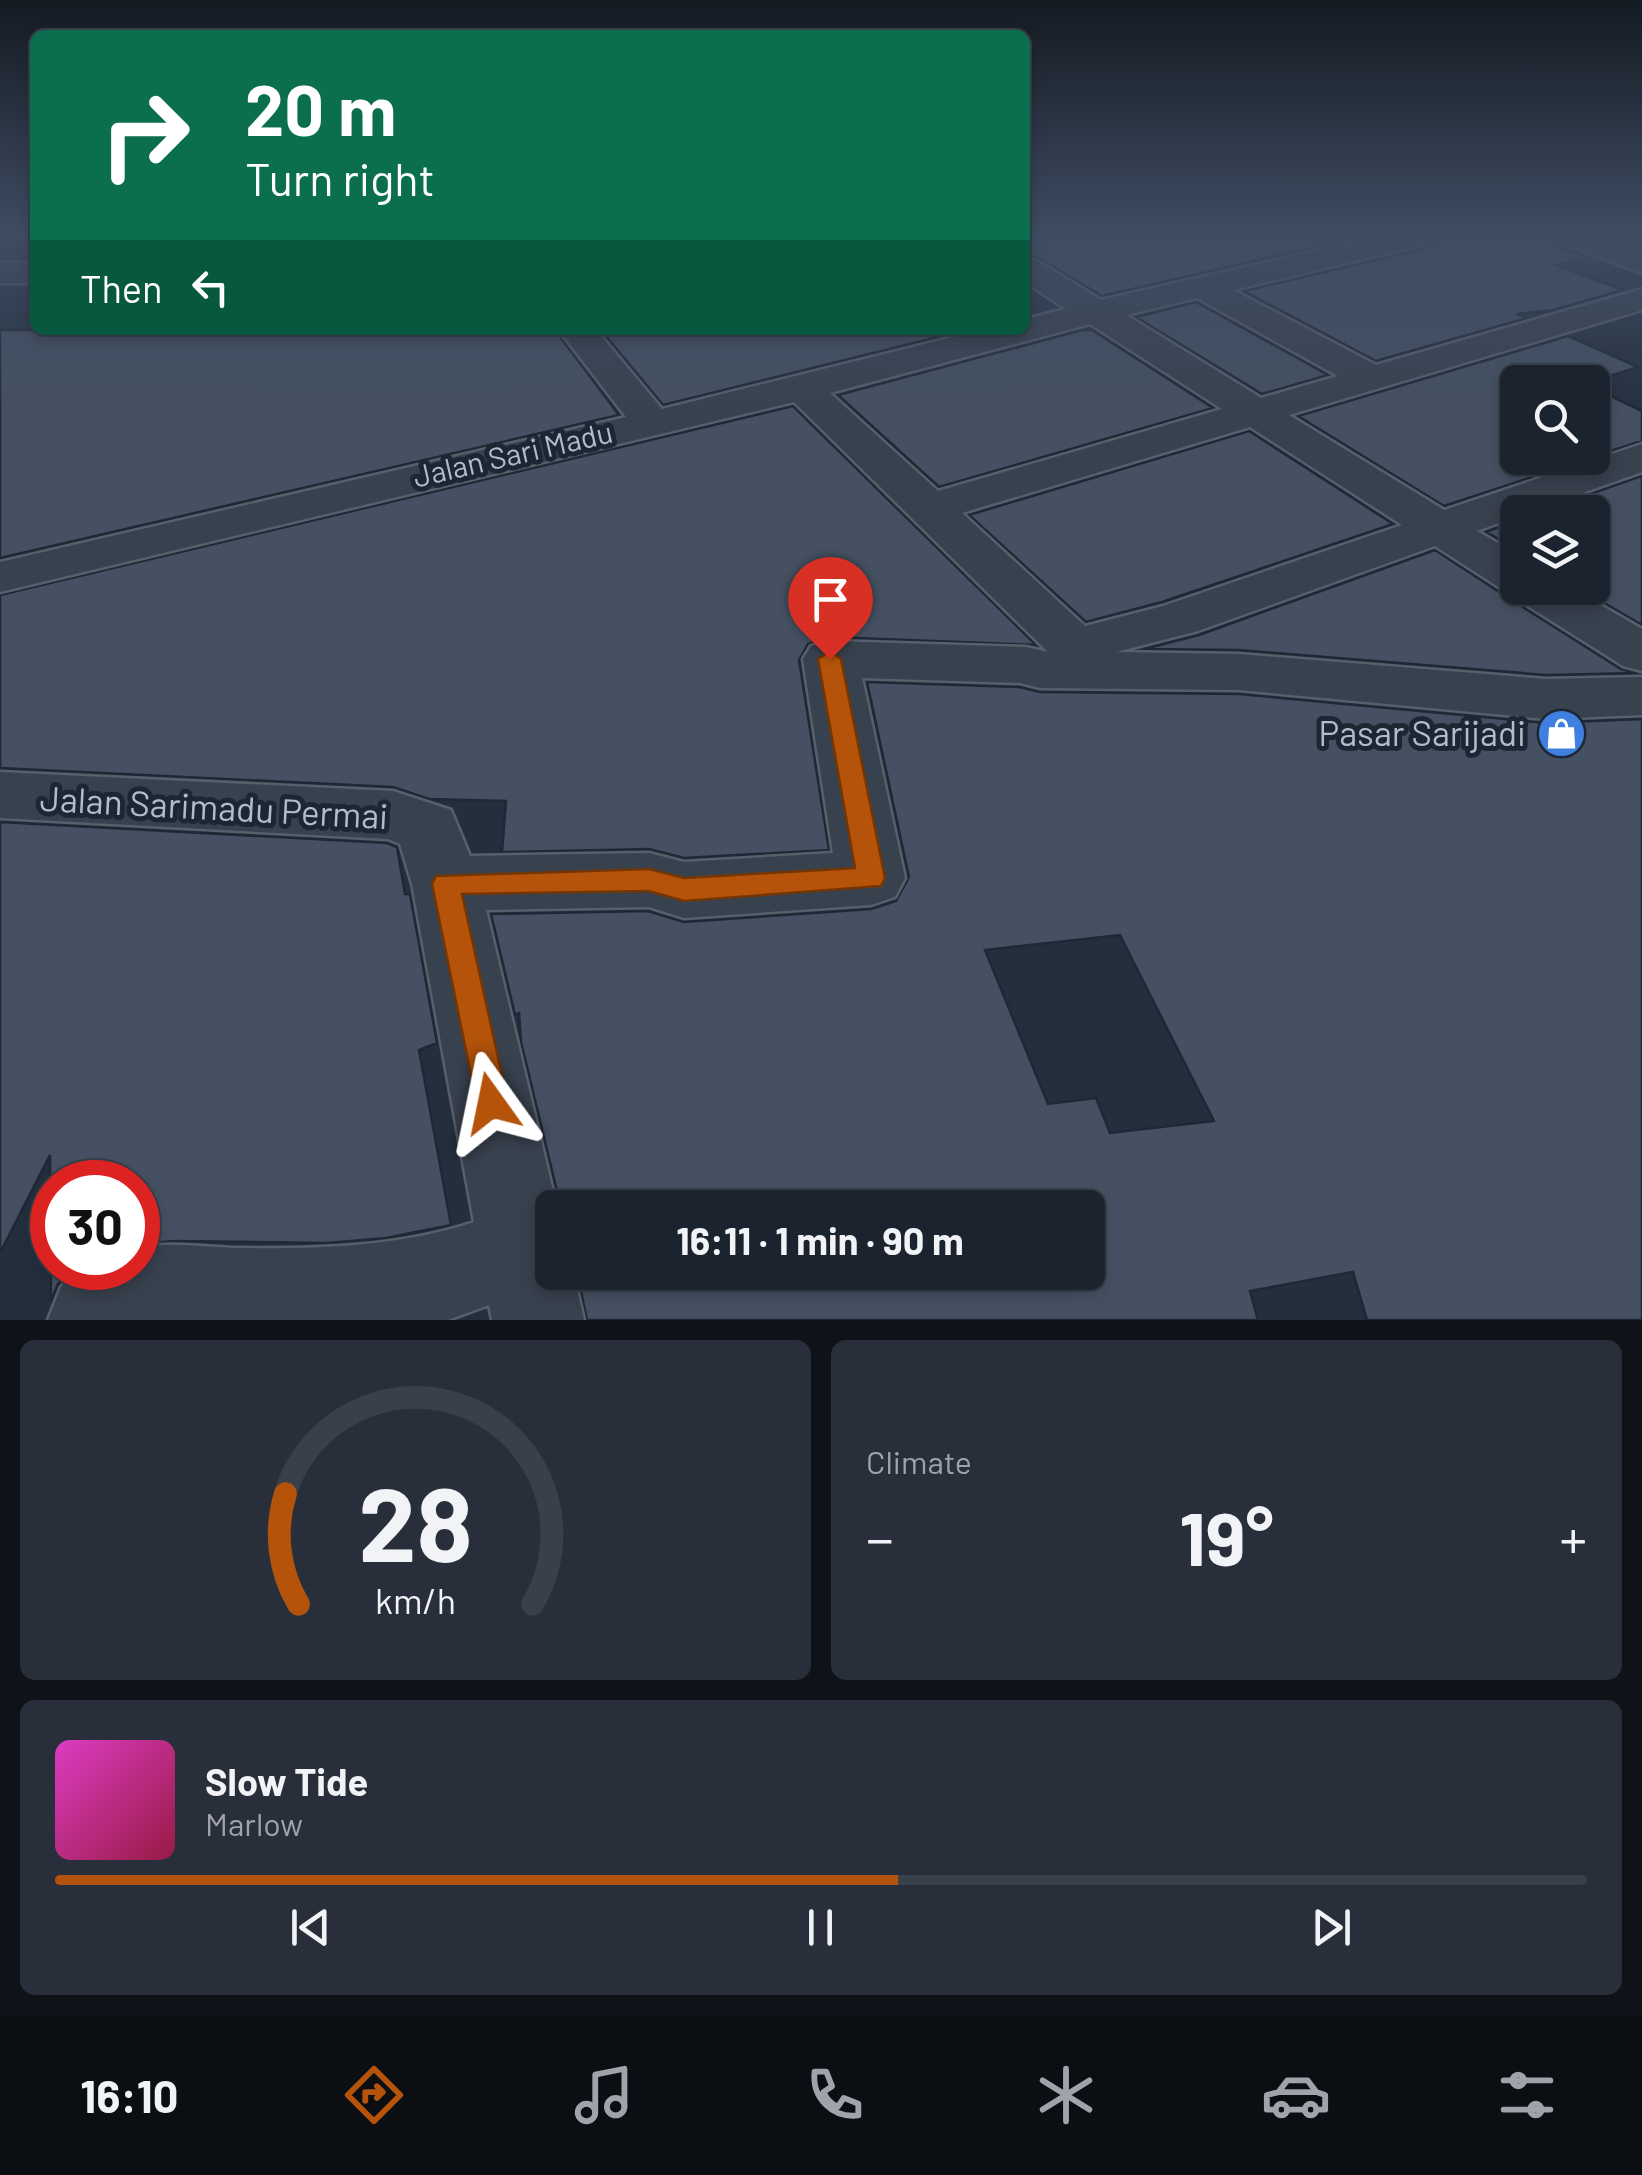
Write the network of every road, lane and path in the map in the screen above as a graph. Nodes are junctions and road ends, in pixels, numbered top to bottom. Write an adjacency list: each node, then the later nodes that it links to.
1 (1070, 297): 5 (street)
2 (1157, 297): 5 (street, Jalan Sari Madu)
3 (1220, 297): 9 (street)
4 (1642, 299): 9 (street)
5 (1095, 312): 6 (street, Jalan Sari Madu); 11 (street)
6 (1030, 329)
7 (581, 335): 12 (street)
8 (1006, 335): 10 (street, Jalan Sari Madu)
9 (1372, 378): 11 (street)
10 (802, 388): 12 (street, Jalan Sari Madu); 14 (street)
11 (1253, 412): 14 (street); 15 (street)
12 (651, 422): 17 (street, Jalan Sari Madu)
13 (1642, 457): 15 (street)
14 (929, 508): 15 (street)
15 (1439, 528): 16 (street)
16 (1500, 565)
17 (0, 578)
18 (1563, 605): 19 (street)
19 (1642, 653)
20 (1642, 696): 22 (street)
21 (0, 795): 22 (street, Jalan Sarimadu Permai)
22 (446, 884): 23 (street)
23 (530, 1285): 24 (street)
24 (94, 1320)

